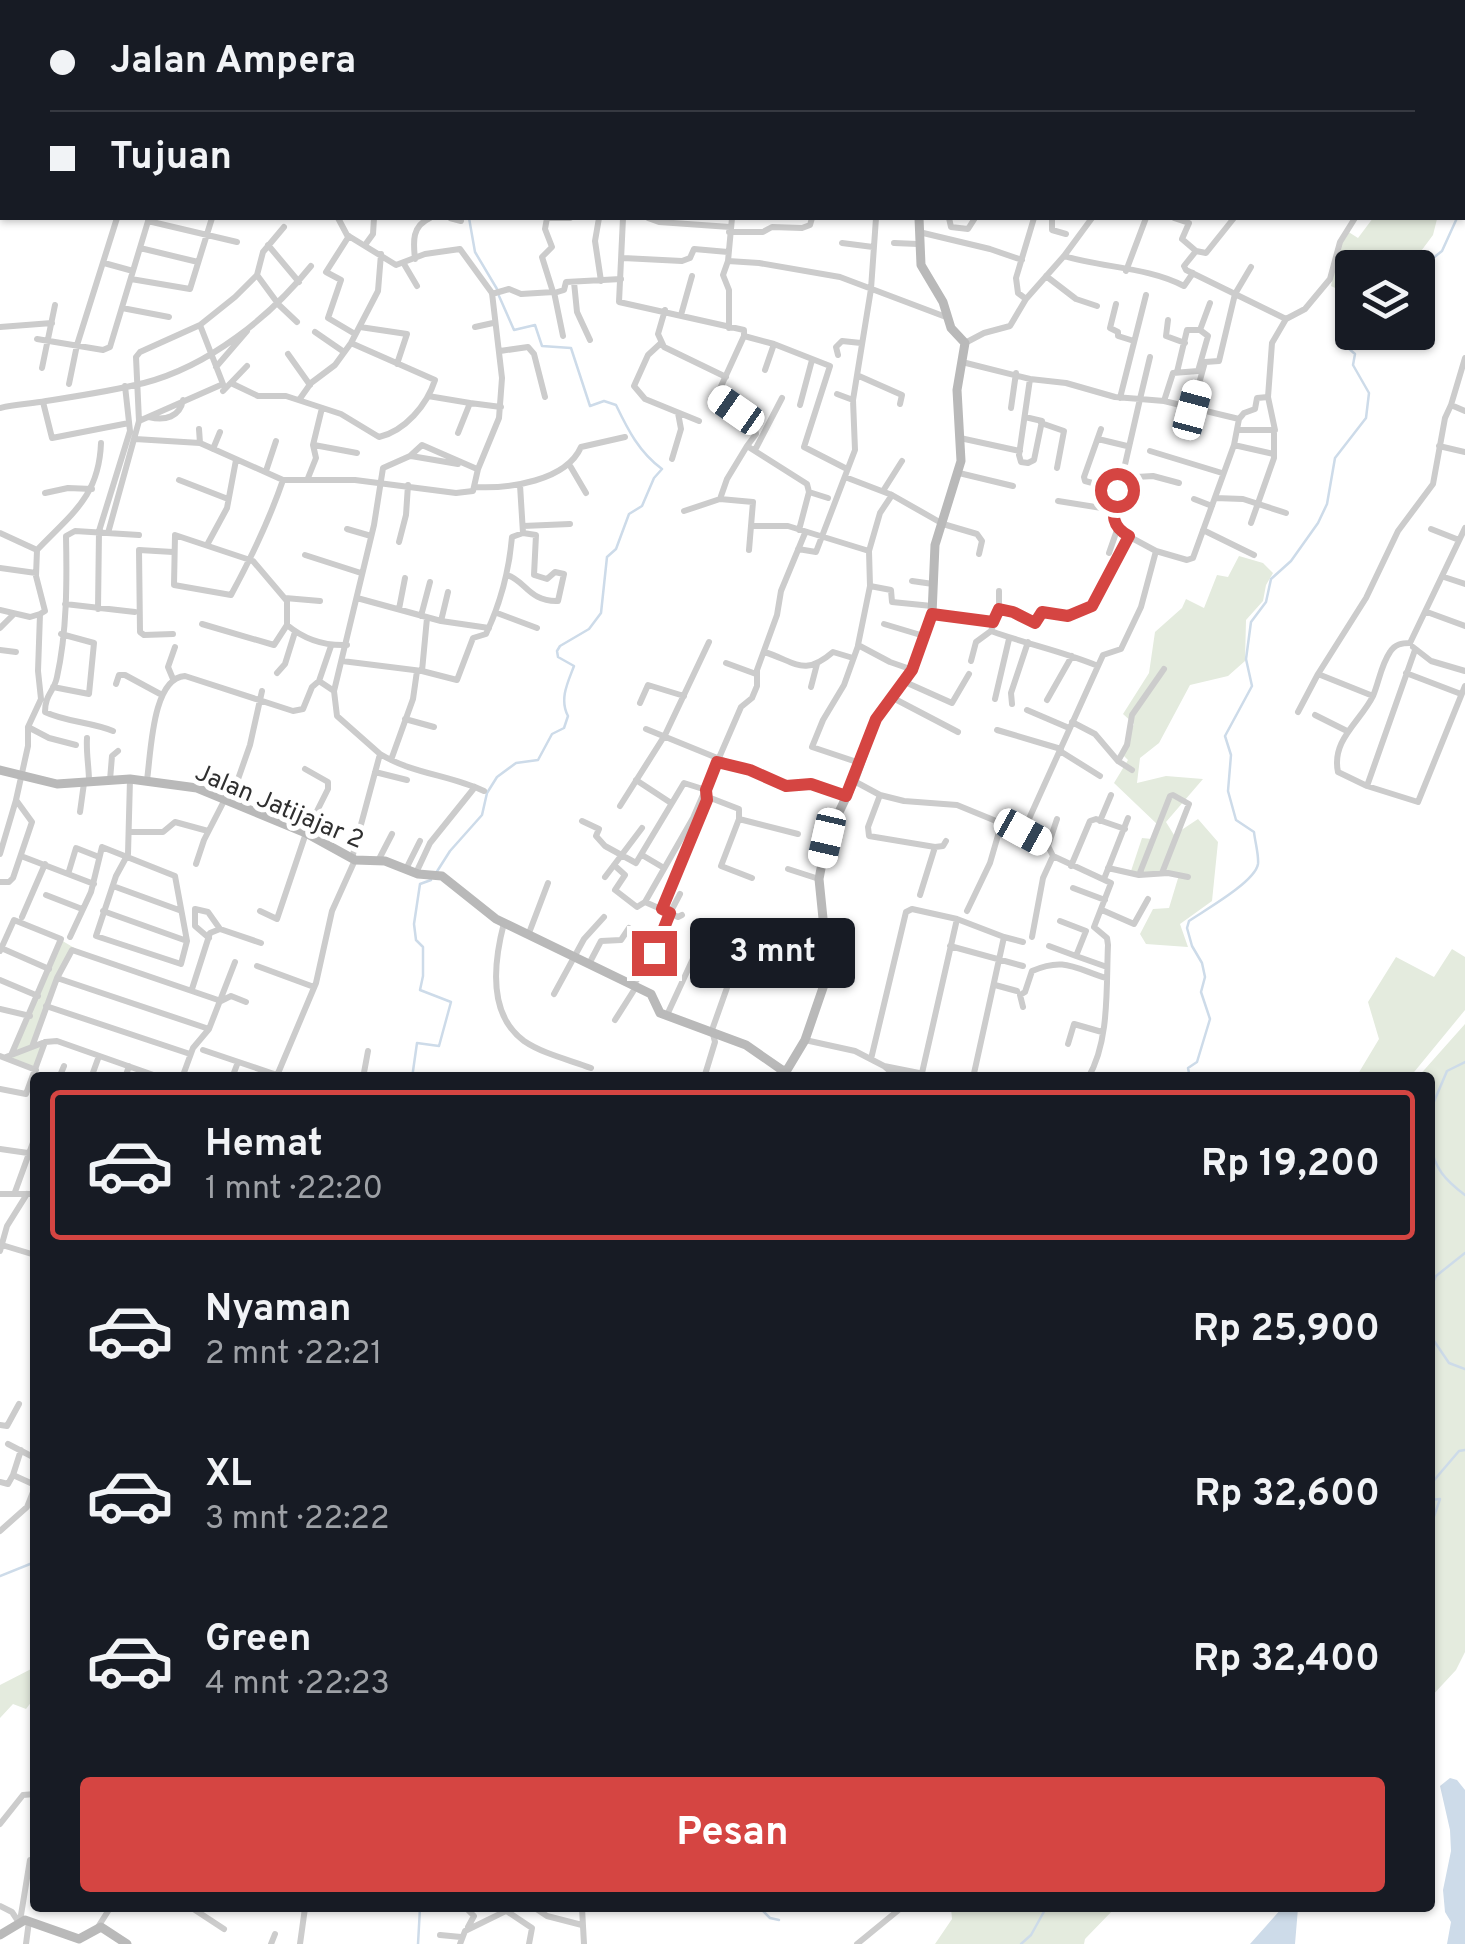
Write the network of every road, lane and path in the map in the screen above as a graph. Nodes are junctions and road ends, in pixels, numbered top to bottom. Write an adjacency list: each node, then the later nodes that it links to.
1 (117, 220): 49 (street)
2 (148, 220): 40 (street)
3 (152, 220): 30 (street)
4 (211, 220): 30 (street)
5 (339, 220): 32 (street)
6 (374, 220): 38 (street)
7 (419, 220): 46 (street)
8 (457, 220): 26 (street)
9 (546, 220): 66 (street)
10 (599, 220): 60 (street)
11 (623, 220): 45 (street)
12 (654, 220): 28 (street)
13 (732, 220): 28 (street)
14 (811, 220): 28 (street)
15 (876, 220): 39 (street)
16 (919, 220): 29 (street)
17 (949, 220): 18 (street)
18 (973, 220)
19 (1033, 220): 47 (street)
20 (1052, 220): 31 (street)
21 (1091, 220): 43 (street)
22 (1145, 220): 53 (street)
23 (1191, 220): 41 (street)
24 (1232, 220): 41 (street)
25 (1354, 220): 80 (street)
26 (461, 221)
27 (284, 226): 36 (street)
28 (729, 230): 44 (street)
29 (918, 232): 37 (street); 47 (street)
30 (206, 234): 33 (street); 48 (street)
31 (1066, 234)
32 (349, 236): 38 (street); 90 (street)
33 (237, 242)
34 (894, 242): 37 (street)
35 (842, 243): 39 (street)
36 (268, 244): 56 (street); 61 (street)
37 (918, 244): 79 (street)
38 (365, 246): 42 (street)
39 (873, 246): 65 (street)
40 (140, 248): 48 (street); 55 (street)
41 (1196, 251): 54 (street)
42 (381, 254): 50 (street); 90 (street)
43 (1064, 256): 53 (street); 58 (street)
44 (728, 257): 45 (street); 65 (street); 88 (street)
45 (623, 258): 59 (street)
46 (415, 259): 50 (street); 67 (street)
47 (1022, 260): 70 (street)
48 (198, 262): 55 (street)
49 (104, 263): 55 (street); 105 (street)
50 (404, 264): 63 (street)
51 (312, 266): 61 (street)
52 (1251, 266): 68 (street)
53 (1126, 271): 54 (street)
54 (1192, 274): 64 (street)
55 (132, 275): 75 (street)
56 (257, 276): 73 (street); 85 (street)
57 (692, 276): 77 (street)
58 (1046, 276): 70 (street); 74 (street)
59 (620, 279): 60 (street); 76 (street)
60 (601, 281): 62 (street)
61 (299, 282): 73 (street)
62 (574, 282): 66 (street); 97 (street)
63 (417, 286)
64 (1221, 287): 68 (street); 91 (street)
65 (872, 289): 79 (street); 102 (street)
66 (554, 292): 67 (street); 93 (street)
67 (496, 293): 84 (street)
68 (1235, 294): 80 (street); 152 (street)
69 (1146, 295): 99 (street)
70 (1026, 299): 98 (street)
71 (1116, 304): 99 (street)
72 (55, 305): 83 (street)
73 (278, 305): 82 (street); 89 (street)
74 (1097, 306)
75 (122, 308): 78 (street); 105 (street)
76 (665, 310): 77 (street); 101 (street)
77 (681, 314): 88 (street)
78 (169, 317)
79 (946, 318): 98 (street)
80 (1286, 319): 134 (street)
81 (1168, 320): 103 (street)
82 (297, 322)
83 (52, 323): 86 (street); 96 (street)
84 (494, 323): 87 (street); 106 (street)
85 (200, 325): 108 (street); 126 (street)
86 (0, 327)
87 (475, 327)
88 (729, 328): 94 (street)
89 (248, 330): 108 (street); 117 (street)
90 (357, 330): 100 (street); 115 (street)
91 (1200, 330): 103 (street); 120 (street)
92 (315, 332): 107 (street)
93 (562, 336)
94 (744, 336): 104 (street); 123 (street)
95 (37, 339): 96 (street)
96 (49, 340): 105 (street); 118 (street)
97 (590, 340)
98 (965, 342): 114 (street)
99 (1134, 342): 137 (street)
100 (351, 343): 107 (street); 115 (street)
101 (661, 343): 123 (street); 154 (street)
102 (861, 343): 110 (street); 122 (street)
103 (1184, 343): 120 (street)
104 (774, 344): 113 (street); 119 (street)
105 (77, 346): 125 (street)
106 (500, 351): 135 (street); 148 (street)
107 (344, 352): 128 (street)
108 (212, 354): 117 (street); 126 (street)
109 (288, 354): 128 (street)
110 (838, 354)
111 (1150, 357): 138 (street)
112 (1465, 358): 147 (street)
113 (812, 360): 145 (street); 196 (street)
114 (962, 362): 121 (street); 168 (street)
115 (397, 364): 132 (street)
116 (248, 366): 127 (street)
117 (216, 367): 157 (street)
118 (42, 368)
119 (765, 370)
120 (1177, 372): 141 (street)
121 (1016, 373): 124 (street); 151 (street)
122 (860, 376): 140 (street); 144 (street)
123 (726, 377): 133 (street)
124 (1030, 379): 137 (street); 155 (street)
125 (68, 384)
126 (137, 384): 129 (street); 157 (street)
127 (233, 384): 130 (street); 139 (street)
128 (310, 384): 139 (street)
129 (125, 386): 142 (street); 159 (street)
130 (223, 391)
131 (837, 394): 140 (street)
132 (428, 396): 143 (street); 150 (street)
133 (718, 396): 146 (street); 176 (street)
134 (1268, 396): 156 (street); 164 (street)
135 (544, 397)
136 (782, 398): 180 (street)
137 (1120, 398): 138 (street)
138 (1140, 399): 141 (street); 177 (street)
139 (298, 400): 150 (street)
140 (853, 400): 196 (street)
141 (1164, 401): 152 (street)
142 (43, 402): 149 (street); 159 (street)
143 (470, 403): 148 (street); 166 (street)
144 (900, 404)
145 (800, 405)
146 (712, 406)
147 (1452, 406): 153 (street); 178 (street)
148 (500, 407): 193 (street)
149 (0, 408)
150 (322, 408): 175 (street)
151 (1011, 408)
152 (1192, 410): 156 (street)
153 (1465, 411)
154 (678, 413): 158 (street); 187 (street)
155 (1025, 417): 160 (street); 181 (street)
156 (1238, 419): 163 (street)
157 (139, 421): 170 (street)
158 (699, 421)
159 (129, 423): 237 (street)
160 (1041, 423): 181 (street); 192 (street)
161 (1102, 428): 169 (street)
162 (200, 429): 173 (street)
163 (1237, 430): 164 (street); 174 (street)
164 (1274, 430): 185 (street)
165 (220, 432): 179 (street)
166 (458, 434)
167 (625, 437): 190 (street)
168 (960, 438): 181 (street); 195 (street)
169 (1098, 439): 177 (street); 209 (street)
170 (135, 440): 173 (street); 238 (street)
171 (276, 440): 194 (street)
172 (101, 443): 208 (street)
173 (200, 443): 179 (street)
174 (1234, 444): 185 (street); 197 (street)
175 (313, 445): 184 (street); 198 (street)
176 (746, 446): 180 (street); 216 (street)
177 (1127, 446): 199 (street)
178 (1439, 446): 183 (street); 325 (street)
179 (212, 449): 188 (street)
180 (755, 450): 211 (street)
181 (1020, 451)
182 (1150, 451): 197 (street)
183 (1465, 452)
184 (356, 453)
185 (1274, 454): 222 (street)
186 (410, 456): 191 (street); 191 (street); 202 (street)
187 (672, 458)
188 (236, 460): 194 (street); 218 (street)
189 (902, 461): 210 (street)
190 (569, 464): 206 (street); 212 (street)
191 (464, 466): 193 (street)
192 (1057, 468)
193 (478, 470): 205 (street)
194 (266, 471): 201 (street)
195 (959, 472): 207 (street); 228 (street)
196 (846, 473): 210 (street); 243 (street)
197 (1222, 473): 221 (street)
198 (308, 478): 201 (street); 202 (street)
199 (1120, 478): 203 (street); 209 (street)
200 (179, 480): 218 (street)
201 (282, 480): 257 (street)
202 (380, 484): 204 (street); 241 (street)
203 (1179, 484)
204 (408, 486): 205 (street); 245 (street)
205 (474, 486): 206 (street)
206 (520, 486): 232 (street)
207 (1013, 486)
208 (92, 489): 213 (street); 248 (street)
209 (1117, 490): 215 (street); 223 (street)
210 (883, 491): 214 (street)
211 (809, 492): 217 (street); 236 (street)
212 (586, 493)
213 (46, 494)
214 (892, 495): 228 (street); 252 (street)
215 (1141, 496)
216 (720, 498): 224 (street); 229 (street)
217 (828, 498)
218 (228, 499): 246 (street)
219 (1194, 499): 221 (street)
220 (1058, 501): 223 (street)
221 (1214, 502): 222 (street); 234 (street)
222 (1258, 503): 225 (street); 226 (street)
223 (1114, 510): 233 (street)
224 (684, 511)
225 (1286, 513)
226 (1251, 523)
227 (570, 524): 232 (street)
228 (943, 524): 254 (street); 266 (street)
229 (751, 526): 236 (street); 249 (street)
230 (346, 528): 241 (street)
231 (1465, 528): 244 (street)
232 (523, 530): 261 (street); 261 (street)
233 (1117, 530): 242 (street); 253 (street)
234 (1203, 530): 250 (street); 256 (street)
235 (1431, 530): 244 (street)
236 (802, 531): 243 (street); 247 (street)
237 (99, 532): 238 (street); 274 (street); 275 (street)
238 (108, 532): 240 (street)
239 (0, 533): 248 (street)
240 (139, 535)
241 (371, 536): 259 (street)
242 (1129, 536): 250 (street); 277 (street)
243 (820, 538): 247 (street); 252 (street)
244 (1459, 540): 262 (street)
245 (400, 542)
246 (207, 545): 251 (street); 257 (street)
247 (798, 549): 309 (street)
248 (36, 550): 260 (street)
249 (749, 550)
250 (1156, 551): 316 (street)
251 (173, 552): 257 (street); 297 (street)
252 (869, 552): 268 (street)
253 (1110, 552)
254 (979, 554)
255 (305, 555): 259 (street)
256 (1254, 555)
257 (247, 558): 271 (street)
258 (0, 568): 260 (street)
259 (361, 573): 272 (street)
260 (36, 574): 284 (street)
261 (508, 575): 282 (street)
262 (1444, 577): 267 (street); 281 (street)
263 (405, 578): 276 (street)
264 (912, 581): 266 (street)
265 (430, 582): 285 (street)
266 (934, 584): 279 (street)
267 (1465, 584)
268 (870, 586): 279 (street); 304 (street)
269 (999, 590): 277 (street)
270 (448, 592): 286 (street)
271 (285, 598): 273 (street); 289 (street)
272 (357, 598): 276 (street); 303 (street)
273 (320, 602)
274 (65, 604): 275 (street); 296 (street)
275 (98, 609): 280 (street)
276 (399, 609): 285 (street)
277 (999, 609): 291 (street)
278 (0, 610): 283 (street)
279 (932, 610): 291 (street); 298 (street)
280 (135, 612)
281 (1427, 612): 290 (street); 305 (street)
282 (498, 613): 293 (street); 294 (street)
283 (15, 614): 284 (street); 292 (street)
284 (40, 614): 350 (street)
285 (424, 617): 286 (street); 319 (street)
286 (441, 621): 293 (street)
287 (202, 624): 289 (street)
288 (884, 624): 298 (street)
289 (287, 625): 295 (street)
290 (1465, 626)
291 (992, 627): 299 (street); 313 (street)
292 (0, 628)
293 (489, 628): 319 (street)
294 (538, 628)
295 (296, 632): 302 (street); 321 (street)
296 (61, 634): 332 (street); 332 (street)
297 (173, 634)
298 (926, 636): 318 (street)
299 (1009, 639): 301 (street); 340 (street)
300 (709, 642): 337 (street)
301 (1028, 642): 310 (street); 344 (street)
302 (331, 646): 303 (street); 327 (street)
303 (346, 646): 312 (street)
304 (858, 646): 311 (street); 318 (street)
305 (1413, 646): 320 (street); 322 (street); 338 (street)
306 (175, 647): 326 (street)
307 (0, 650): 308 (street)
308 (16, 652)
309 (764, 652): 315 (street); 323 (street)
310 (1072, 656): 316 (street); 341 (street)
311 (853, 658): 315 (street); 366 (street)
312 (342, 661): 319 (street); 334 (street)
313 (971, 661)
314 (726, 664): 323 (street)
315 (817, 664): 330 (street)
316 (1098, 666): 349 (street)
317 (1164, 669): 365 (street)
318 (912, 670): 328 (street)
319 (419, 671): 348 (street)
320 (1465, 671)
321 (277, 673)
322 (1406, 673): 335 (street); 380 (street)
323 (756, 674): 364 (street)
324 (970, 674): 328 (street)
325 (1318, 674): 338 (street); 346 (street)
326 (173, 679): 336 (street); 342 (street)
327 (319, 680): 334 (street); 342 (street)
328 (905, 682): 339 (street)
329 (116, 684): 336 (street)
330 (810, 686)
331 (1465, 686): 335 (street)
332 (53, 687): 354 (street)
333 (262, 691): 342 (street)
334 (334, 692): 362 (street)
335 (1461, 694): 380 (street)
336 (162, 696): 375 (street)
337 (684, 696): 343 (street); 357 (street)
338 (1372, 696): 355 (street)
339 (893, 698): 356 (street); 366 (street)
340 (995, 699)
341 (1047, 700)
342 (260, 701): 388 (street)
343 (640, 703)
344 (1012, 704)
345 (1027, 710): 349 (street)
346 (1298, 712)
347 (1315, 715): 355 (street)
348 (404, 719): 351 (street); 363 (street)
349 (1070, 725): 360 (street); 365 (street)
350 (28, 727): 359 (street); 371 (street)
351 (434, 727)
352 (646, 729): 357 (street)
353 (997, 730): 360 (street)
354 (113, 731)
355 (1347, 731): 380 (street)
356 (958, 732)
357 (665, 735): 364 (street); 377 (street)
358 (87, 738): 379 (street)
359 (76, 746)
360 (1060, 750): 372 (street); 402 (street)
361 (118, 751): 374 (street)
362 (380, 754): 363 (street); 370 (street)
363 (390, 760): 381 (street)
364 (719, 761): 383 (street); 386 (street)
365 (1118, 762): 369 (street)
366 (860, 763): 378 (street)
367 (306, 769): 403 (street)
368 (0, 770): 371 (street, Jalan Jatijajar 2)
369 (1132, 770)
370 (374, 772): 376 (street); 417 (street)
371 (20, 776): 379 (street, Jalan Jatijajar 2); 387 (street)
372 (1100, 776)
373 (130, 779): 374 (street, Jalan Jatijajar 2); 375 (street, Jalan Jatijajar 2); 401 (street)
374 (110, 780): 379 (street, Jalan Jatijajar 2)
375 (147, 780): 388 (street, Jalan Jatijajar 2)
376 (408, 780)
377 (636, 780): 389 (street); 390 (street)
378 (854, 780): 384 (street); 386 (street)
379 (86, 782): 391 (street)
380 (1367, 786)
381 (475, 787): 382 (street); 427 (street)
382 (484, 792)
383 (707, 793): 389 (street); 394 (street); 423 (street); 450 (street)
384 (880, 795): 397 (street); 409 (street)
385 (1111, 795): 396 (street)
386 (846, 796): 433 (street)
387 (16, 800): 410 (street); 413 (street)
388 (227, 802): 400 (street); 403 (street, Jalan Jatijajar 2)
389 (671, 803): 412 (street)
390 (620, 806)
391 (80, 812)
392 (1128, 818): 399 (street)
393 (1058, 819): 408 (street)
394 (738, 820): 405 (street); 431 (street)
395 (582, 821): 411 (street)
396 (1100, 821): 399 (street); 422 (street)
397 (1001, 825): 402 (street); 451 (street)
398 (642, 828): 411 (street)
399 (1125, 829): 424 (street)
400 (208, 831): 401 (street); 420 (street)
401 (129, 832): 416 (street)
402 (1023, 832): 408 (street)
403 (306, 833): 417 (street, Jalan Jatijajar 2); 449 (street)
404 (392, 834): 418 (street)
405 (798, 834)
406 (420, 842): 427 (street)
407 (946, 842): 409 (street)
408 (1048, 846): 414 (street)
409 (936, 847): 442 (street)
410 (0, 854)
411 (623, 854): 412 (street); 421 (street)
412 (642, 855): 423 (street)
413 (21, 856): 419 (street); 435 (street)
414 (1053, 856): 422 (street); 465 (street)
415 (99, 857): 416 (street); 426 (street); 437 (street)
416 (126, 858): 438 (street); 447 (street)
417 (353, 860): 418 (street, Jalan Jatijajar 2); 488 (street)
418 (378, 862): 427 (street, Jalan Jatijajar 2)
419 (44, 864): 426 (street); 455 (street)
420 (196, 864)
421 (614, 865): 430 (street); 445 (street)
422 (1071, 866): 434 (street)
423 (664, 868): 445 (street)
424 (1108, 868): 429 (street); 434 (street)
425 (788, 869): 433 (street)
426 (68, 872): 437 (street)
427 (422, 873): 458 (street, Jalan Jatijajar 2)
428 (1162, 873): 429 (street); 429 (street); 432 (street)
429 (1139, 875)
430 (605, 877)
431 (752, 878)
432 (1188, 878)
433 (819, 879): 504 (street)
434 (1104, 879): 444 (street)
435 (0, 882)
436 (548, 883): 461 (street)
437 (94, 884): 446 (street)
438 (113, 886): 447 (street); 452 (street)
439 (1073, 888): 444 (street)
440 (680, 894): 450 (street)
441 (46, 895): 446 (street)
442 (920, 895)
443 (1148, 899): 448 (street)
444 (1105, 900): 448 (street)
445 (645, 902): 450 (street)
446 (82, 909): 462 (street)
447 (179, 910): 466 (street)
448 (1101, 910): 481 (street)
449 (260, 911)
450 (666, 911): 453 (street); 487 (street)
451 (967, 911)
452 (104, 912): 466 (street); 466 (street)
453 (682, 915)
454 (604, 917): 474 (street)
455 (22, 918)
456 (956, 920): 463 (street); 470 (street); 513 (street)
457 (1060, 920): 475 (street)
458 (504, 923): 461 (street, Jalan Jatijajar 2); 518 (street)
459 (629, 928): 478 (street)
460 (220, 929): 464 (street); 464 (street); 469 (street)
461 (529, 933): 474 (street, Jalan Jatijajar 2)
462 (70, 937)
463 (1004, 937): 468 (street); 476 (street)
464 (209, 938): 489 (street)
465 (1032, 938)
466 (187, 941)
467 (712, 941): 502 (street)
468 (1023, 942)
469 (260, 943)
470 (950, 946): 476 (street); 533 (street)
471 (1049, 946): 475 (street)
472 (1, 949): 482 (street); 482 (street)
473 (697, 950): 498 (street)
474 (575, 955): 478 (street, Jalan Jatijajar 2); 491 (street)
475 (1076, 956): 481 (street)
476 (1000, 959): 480 (street); 486 (street)
477 (235, 962): 493 (street)
478 (590, 962): 487 (street, Jalan Jatijajar 2)
479 (256, 966): 488 (street)
480 (1023, 966)
481 (1107, 967): 484 (street)
482 (50, 969): 492 (street)
483 (58, 978): 489 (street); 495 (street); 501 (street)
484 (1106, 978): 496 (street); 503 (street)
485 (0, 980): 492 (street)
486 (995, 984): 490 (street); 534 (street)
487 (635, 986): 498 (street, Jalan Jatijajar 2); 500 (street)
488 (314, 987): 527 (street)
489 (192, 990): 493 (street)
490 (1017, 991)
491 (554, 994)
492 (38, 996): 499 (street)
493 (221, 1001): 494 (street); 501 (street)
494 (246, 1002)
495 (46, 1006): 507 (street); 510 (street)
496 (1023, 1007)
497 (0, 1009): 499 (street)
498 (667, 1015): 502 (street, Jalan Jatijajar 2)
499 (30, 1016): 511 (street)
500 (615, 1020)
501 (209, 1029): 510 (street)
502 (712, 1030): 529 (street); 530 (street, Jalan Jatijajar 2)
503 (1102, 1032): 506 (street); 535 (street)
504 (805, 1040): 513 (street); 531 (street)
505 (44, 1042): 507 (street); 512 (street); 519 (street)
506 (1068, 1044)
507 (32, 1047): 511 (street)
508 (203, 1050): 514 (street)
509 (368, 1051): 528 (street)
510 (190, 1054): 524 (street)
511 (6, 1055): 519 (street)
512 (99, 1056): 516 (street); 521 (street)
513 (871, 1058): 517 (street)
514 (238, 1062): 525 (street); 526 (street)
515 (64, 1066): 520 (street)
516 (129, 1066): 522 (street); 523 (street)
517 (884, 1066): 532 (street); 533 (street)
518 (591, 1068)
519 (36, 1070)
520 (62, 1072)
521 (93, 1072)
522 (127, 1072)
523 (145, 1072)
524 (184, 1072)
525 (234, 1072)
526 (265, 1072)
527 (278, 1072)
528 (364, 1072)
529 (706, 1072)
530 (783, 1072)
531 (789, 1072)
532 (891, 1072)
533 (922, 1072)
534 (973, 1072)
535 (1092, 1072)
536 (30, 1084): 537 (street)
537 (0, 1089)
538 (30, 1148): 540 (street)
539 (0, 1149): 540 (street)
540 (28, 1153): 541 (street)
541 (15, 1192): 542 (street); 543 (street)
542 (0, 1194)
543 (30, 1194)
544 (30, 1195): 545 (street)
545 (1, 1248): 546 (street)
546 (30, 1254)
547 (20, 1404): 548 (street)
548 (0, 1425)
549 (8, 1444): 550 (street)
550 (21, 1450): 551 (street); 552 (street)
551 (30, 1455)
552 (12, 1476): 553 (street); 554 (street)
553 (0, 1482)
554 (30, 1484)
555 (30, 1499): 556 (street)
556 (0, 1531)
557 (30, 1794): 558 (street)
558 (4, 1808): 559 (street)
559 (0, 1824)
560 (30, 1860): 571 (street)
561 (0, 1906): 571 (street)
562 (107, 1912): 573 (street)
563 (198, 1912): 575 (street)
564 (304, 1912): 584 (street)
565 (470, 1912): 574 (street)
566 (505, 1912): 574 (street)
567 (512, 1912): 585 (street)
568 (541, 1912): 572 (street)
569 (582, 1912): 572 (street)
570 (897, 1912): 587 (street)
571 (23, 1921): 577 (street); 579 (street); 581 (street)
572 (582, 1924): 586 (street)
573 (98, 1927): 579 (street); 582 (street)
574 (468, 1928): 580 (street)
575 (224, 1929)
576 (275, 1934): 583 (street)
577 (0, 1935)
578 (440, 1936): 580 (street)
579 (84, 1940)
580 (460, 1941)
581 (26, 1944)
582 (127, 1944)
583 (271, 1944)
584 (300, 1944)
585 (529, 1944)
586 (584, 1944)
587 (857, 1944)

